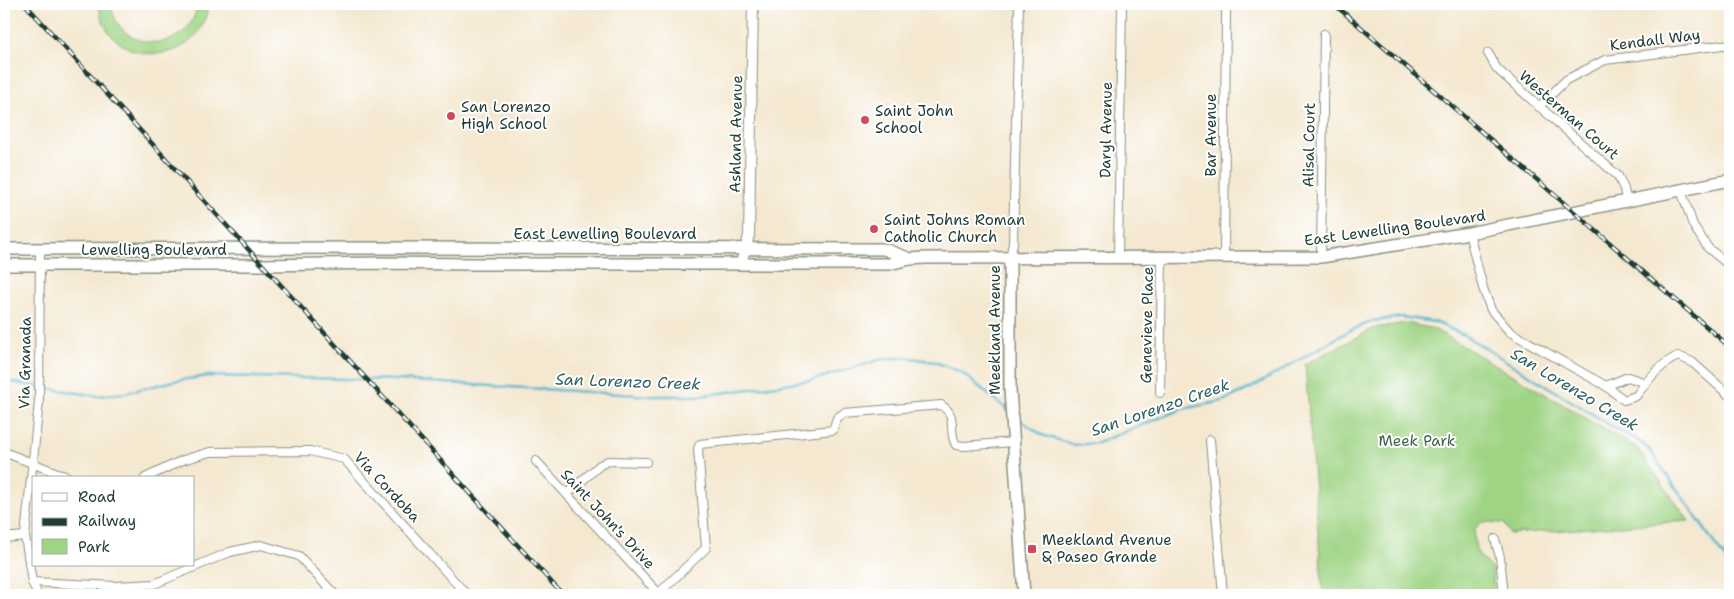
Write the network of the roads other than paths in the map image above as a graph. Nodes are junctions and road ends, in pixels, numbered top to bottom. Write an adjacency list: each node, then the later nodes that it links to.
1 (753, 4): 15 (street, Ashland Avenue)
2 (1019, 4): 23 (street, Meekland Avenue)
3 (1122, 4): 18 (street, Daryl Avenue)
4 (1226, 13): 20 (street, Bar Avenue)
5 (1324, 34): 21 (street, Alisal Court)
6 (1730, 44): 8 (street, Kendall Way)
7 (1488, 53): 8 (street, Westerman Court)
8 (1539, 107): 11 (street, Westerman Court)
9 (1730, 180): 10 (main road, East Lewelling Boulevard)
10 (1681, 190): 11 (main road, East Lewelling Boulevard); 29 (street)
11 (1626, 200): 12 (main road, East Lewelling Boulevard)
12 (1469, 233): 21 (main road, East Lewelling Boulevard); 31 (street)
13 (299, 249): 14 (main road, East Lewelling Boulevard); 17 (main road, Lewelling Boulevard)
14 (511, 249): 15 (main road, East Lewelling Boulevard); 26 (main road)
15 (746, 249): 22 (main road, East Lewelling Boulevard); 27 (street, Ashland Avenue)
16 (4, 250): 17 (main road, Lewelling Boulevard)
17 (40, 250): 25 (street, Via Granada)
18 (1118, 257): 19 (main road, East Lewelling Boulevard); 23 (main road, East Lewelling Boulevard)
19 (1162, 257): 20 (main road, East Lewelling Boulevard); 32 (street, Genevieve Place)
20 (1224, 257): 21 (main road, East Lewelling Boulevard)
21 (1321, 257)
22 (910, 259): 23 (main road, East Lewelling Boulevard); 27 (main road, East Lewelling Boulevard)
23 (1010, 259): 34 (main road, Meekland Avenue)
24 (304, 263): 25 (main road, Lewelling Boulevard); 26 (main road, East Lewelling Boulevard)
25 (40, 264): 28 (main road, Lewelling Boulevard); 39 (street, Via Granada)
26 (512, 264): 27 (main road, East Lewelling Boulevard)
27 (741, 264)
28 (4, 265)
29 (1730, 266)
30 (1646, 383): 31 (street); 31 (street); 33 (street)
31 (1606, 386)
32 (1160, 393)
33 (1730, 396)
34 (1013, 436): 47 (street); 51 (main road, Meekland Avenue)
35 (1210, 440): 52 (street)
36 (4, 452): 39 (street)
37 (536, 461): 42 (street, Saint John's Drive)
38 (646, 462): 42 (street)
39 (32, 464): 40 (street); 43 (street, Via Granada)
40 (65, 476)
41 (149, 476): 50 (street, Via Cordoba)
42 (567, 494): 47 (street, Saint John's Drive)
43 (25, 536): 44 (street); 46 (street, Via Granada)
44 (4, 538)
45 (1495, 539): 53 (street)
46 (32, 582): 48 (street, Via Granada); 49 (street)
47 (659, 594)
48 (38, 595)
49 (335, 595)
50 (467, 595)
51 (1024, 595)
52 (1223, 595)
53 (1504, 595)

